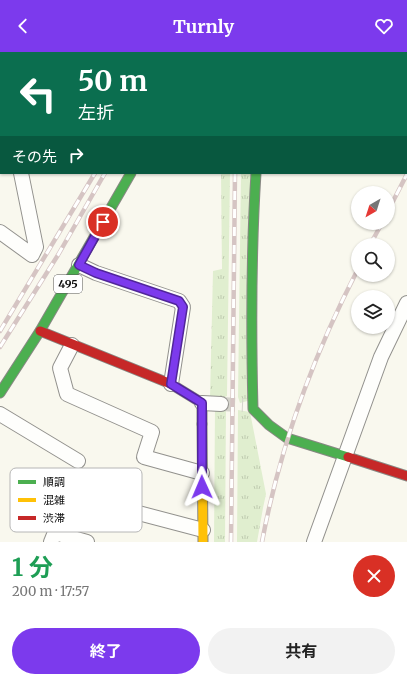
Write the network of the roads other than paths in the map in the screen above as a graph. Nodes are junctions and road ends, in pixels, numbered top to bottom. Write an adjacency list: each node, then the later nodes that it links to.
1 (21, 174): 4 (street)
2 (130, 174): 5 (main road, 495)
3 (256, 174): 15 (main road)
4 (0, 232)
5 (79, 265): 8 (main road, 495); 10 (street)
6 (407, 303): 7 (street)
7 (401, 329): 15 (street)
8 (40, 331): 9 (main road); 11 (main road, 495)
9 (72, 345): 10 (main road); 17 (street)
10 (171, 384): 12 (main road)
11 (0, 393)
12 (202, 403): 13 (street); 17 (main road)
13 (222, 404)
14 (0, 414): 16 (street)
15 (346, 456): 18 (main road); 23 (street)
16 (78, 461)
17 (202, 473): 20 (main road)
18 (407, 476)
19 (142, 517): 20 (street)
20 (203, 536)
21 (53, 537): 22 (street)
22 (87, 542)
23 (314, 542)

